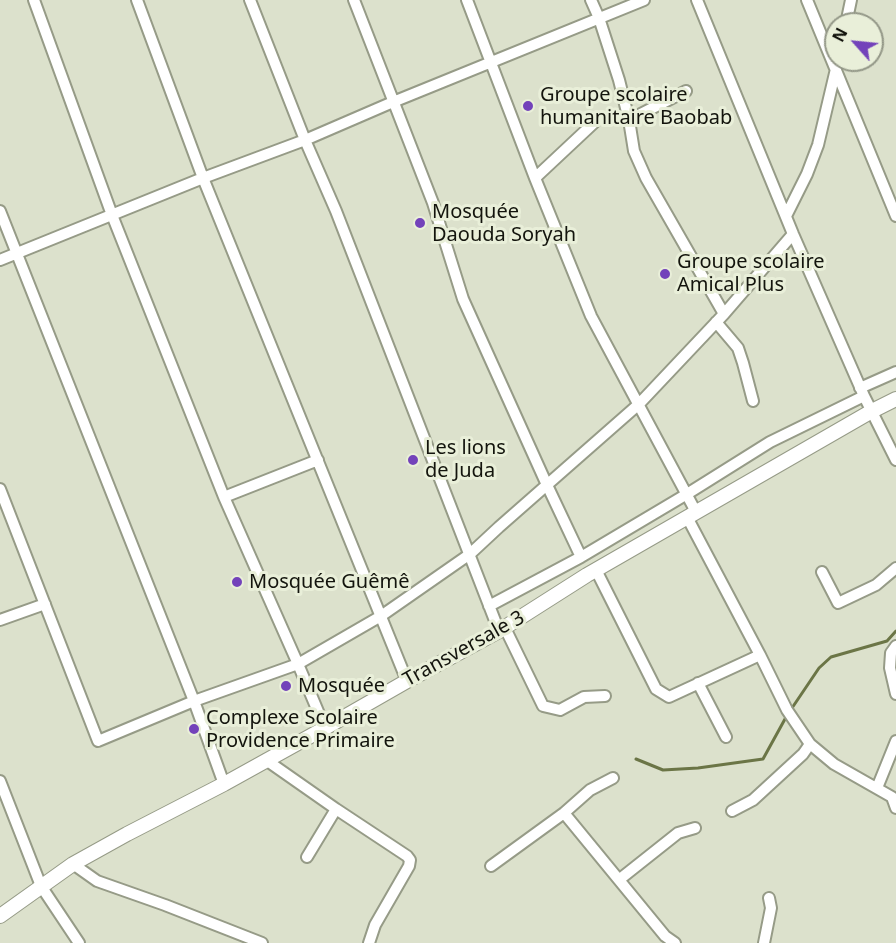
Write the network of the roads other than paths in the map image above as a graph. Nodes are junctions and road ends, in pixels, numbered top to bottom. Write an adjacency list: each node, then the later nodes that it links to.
1 (34, 0): 23 (street)
2 (137, 0): 20 (street)
3 (250, 0): 19 (street)
4 (354, 0): 16 (street)
5 (466, 0): 12 (street)
6 (591, 0): 10 (street)
7 (644, 0): 10 (street)
8 (697, 0): 24 (street)
9 (807, 0): 11 (street)
10 (599, 18): 12 (street); 18 (street)
11 (824, 37)
12 (490, 62): 16 (street); 21 (street)
13 (835, 72): 24 (street)
14 (840, 72): 25 (street)
15 (686, 91): 18 (street)
16 (393, 102): 19 (street); 38 (street)
17 (598, 119): 21 (street)
18 (629, 120): 29 (street)
19 (305, 140): 20 (street); 43 (street)
20 (203, 178): 23 (street); 36 (street)
21 (535, 178): 34 (street)
22 (0, 211): 27 (street)
23 (112, 215): 27 (street); 41 (street)
24 (786, 216): 26 (street)
25 (896, 216)
26 (793, 234): 29 (street); 31 (street)
27 (17, 254): 28 (street); 60 (street)
28 (0, 260)
29 (720, 318): 33 (street); 34 (street)
30 (896, 372): 31 (street)
31 (862, 392): 35 (street); 40 (street)
32 (896, 399): 35 (main road, Transversale 3)
33 (753, 401)
34 (639, 404): 38 (street); 40 (street)
35 (872, 411): 37 (street); 42 (main road, Transversale 3)
36 (318, 460): 41 (street); 50 (street)
37 (896, 460)
38 (546, 485): 43 (street); 44 (street)
39 (0, 489): 48 (street)
40 (687, 494): 42 (street); 44 (street)
41 (224, 496): 55 (street)
42 (692, 515): 46 (main road, Transversale 3); 54 (street)
43 (470, 554): 49 (street); 50 (street)
44 (580, 556): 49 (street)
45 (896, 568): 47 (street)
46 (596, 570): 52 (main road, Transversale 3); 57 (street)
47 (822, 572)
48 (45, 604): 51 (street); 60 (street)
49 (489, 606): 52 (street)
50 (381, 616): 55 (street); 56 (street)
51 (0, 620)
52 (502, 630): 56 (main road, Transversale 3); 59 (street)
53 (896, 646): 58 (street)
54 (760, 655): 57 (street); 64 (street)
55 (298, 664): 60 (street); 61 (street)
56 (407, 681): 61 (main road, Transversale 3)
57 (698, 684): 62 (street)
58 (896, 694)
59 (605, 696)
60 (194, 701): 68 (street)
61 (325, 728): 65 (main road, Transversale 3)
62 (726, 737)
63 (896, 741): 69 (street)
64 (810, 744): 69 (street); 72 (street)
65 (266, 760): 68 (main road, Transversale 3); 71 (street)
66 (612, 778): 73 (street)
67 (0, 781): 79 (street)
68 (224, 784): 76 (main road, Transversale 3)
69 (877, 788): 70 (street)
70 (896, 808)
71 (336, 809): 75 (street); 84 (street)
72 (732, 811)
73 (564, 813): 77 (street); 78 (street)
74 (695, 828): 78 (street)
75 (307, 857)
76 (73, 864): 79 (main road, Transversale 3); 83 (street)
77 (491, 866)
78 (620, 879): 85 (street)
79 (41, 886): 81 (main road, Transversale 3); 82 (street)
80 (769, 898): 86 (street)
81 (0, 916)
82 (79, 943)
83 (262, 943)
84 (369, 943)
85 (675, 943)
86 (764, 943)

